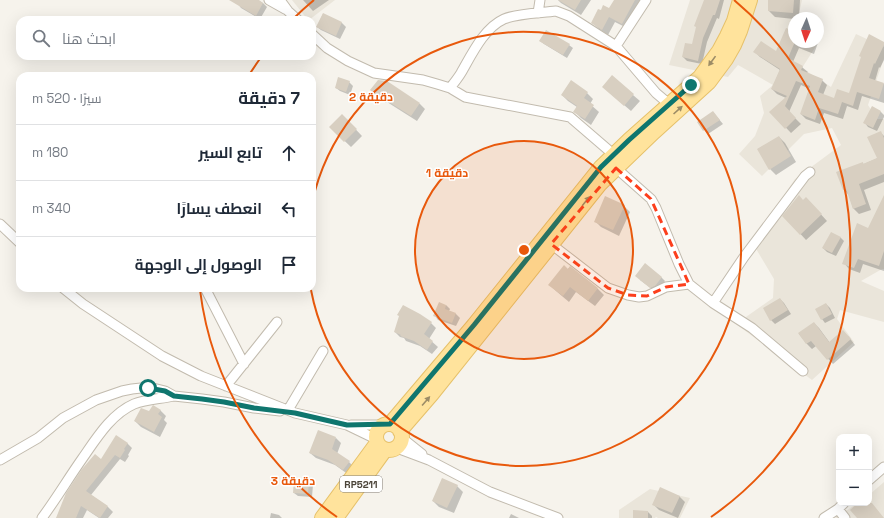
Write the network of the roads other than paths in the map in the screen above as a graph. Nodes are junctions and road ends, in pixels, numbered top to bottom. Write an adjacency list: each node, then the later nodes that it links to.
1 (269, 0): 7 (street)
2 (280, 0): 7 (street)
3 (540, 0): 8 (street)
4 (646, 0): 11 (street)
5 (740, 0): 13 (main road, RP5211, one-way to 13)
6 (750, 0): 14 (main road, RP5211, one-way to 6)
7 (288, 11): 9 (street)
8 (538, 13): 11 (street); 12 (street)
9 (294, 16)
10 (316, 38): 12 (street)
11 (616, 46): 13 (street)
12 (450, 88): 14 (street)
13 (669, 104): 14 (main road, RP5211)
14 (614, 161): 18 (main road, RP5211, one-way to 14); 19 (street); 31 (main road, RP5211)
15 (810, 172): 22 (street)
16 (0, 224): 17 (street)
17 (16, 239)
18 (551, 244): 19 (street); 31 (main road, RP5211, one-way to 18)
19 (689, 284): 22 (street)
20 (68, 292): 27 (street)
21 (207, 292): 25 (street)
22 (713, 303): 26 (street)
23 (277, 322): 25 (street)
24 (323, 351): 29 (street)
25 (244, 364): 27 (street)
26 (803, 371)
27 (226, 386): 29 (street)
28 (174, 396): 29 (street); 32 (street); 36 (street)
29 (291, 412): 30 (street)
30 (347, 425): 31 (street); 31 (street)
31 (389, 437): 37 (main road, RP5211); 38 (main road, RP5211); 39 (street)
32 (0, 460)
33 (884, 467): 34 (street)
34 (872, 477)
35 (841, 506): 40 (street); 41 (street)
36 (42, 518)
37 (322, 518)
38 (336, 518)
39 (558, 518)
40 (824, 518)
41 (845, 518)

